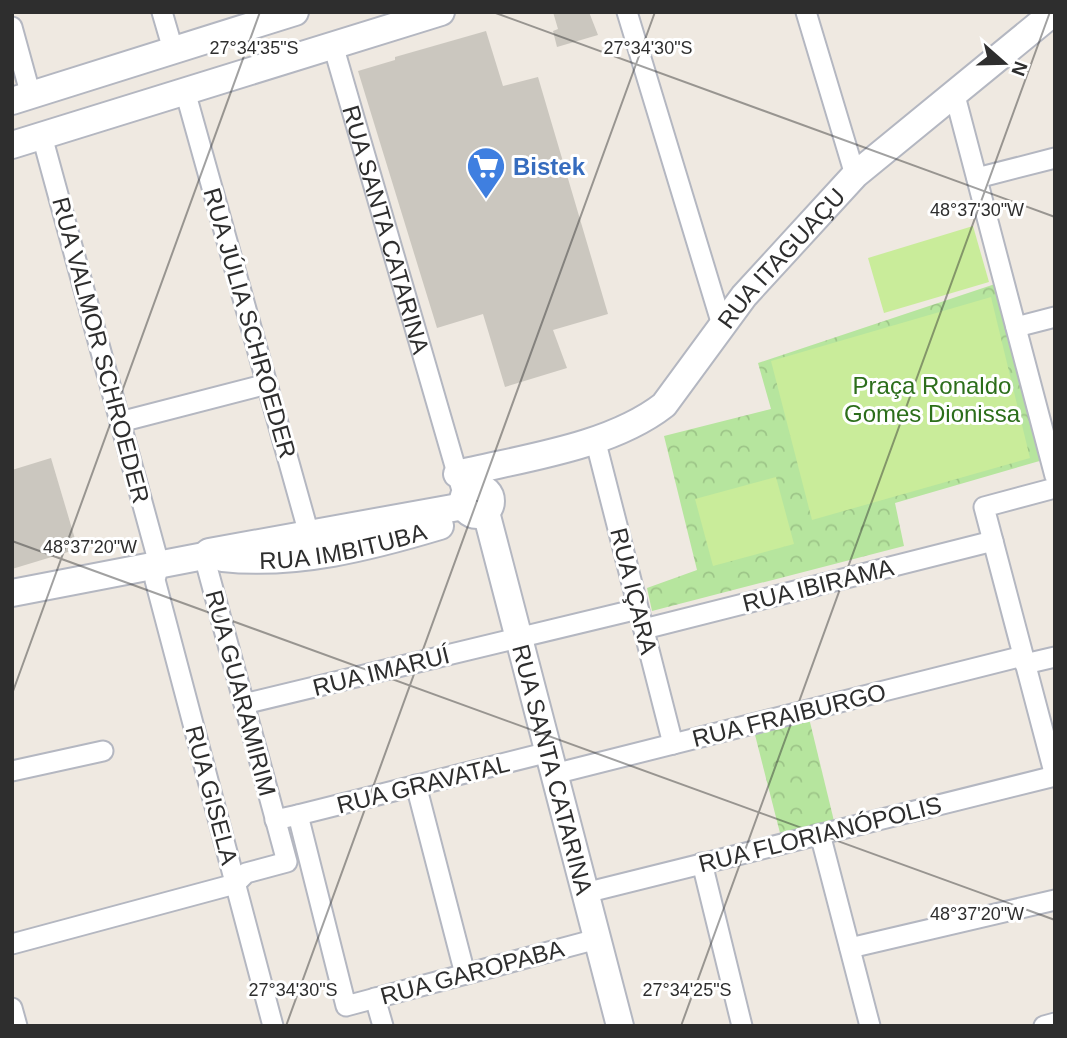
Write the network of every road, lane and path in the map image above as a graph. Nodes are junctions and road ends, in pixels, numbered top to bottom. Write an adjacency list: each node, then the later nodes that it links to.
1 (162, 12): 10 (street)
2 (295, 12): 7 (main road)
3 (441, 12): 9 (main road)
4 (627, 12): 21 (street)
5 (806, 12): 18 (street)
6 (1054, 12): 13 (main road, RUA ITAGUAÇU)
7 (253, 24): 10 (main road); 11 (main road)
8 (12, 27): 14 (street)
9 (333, 45): 11 (main road); 28 (street, RUA SANTA CATARINA)
10 (174, 53): 14 (main road)
11 (264, 65): 12 (main road)
12 (185, 91): 15 (main road); 23 (street, RUA JÚLIA SCHROEDER)
13 (954, 93): 18 (main road, RUA ITAGUAÇU); 19 (street)
14 (22, 98)
15 (42, 136): 16 (main road); 24 (street, RUA VALMOR SCHROEDER)
16 (12, 145)
17 (1055, 158): 19 (street)
18 (855, 174): 21 (main road, RUA ITAGUAÇU)
19 (977, 178): 22 (street)
20 (1055, 317): 22 (street)
21 (722, 325): 25 (main road, RUA ITAGUAÇU)
22 (1016, 327): 26 (street)
23 (267, 384): 24 (street); 30 (street, RUA JÚLIA SCHROEDER)
24 (120, 422): 32 (street, RUA VALMOR SCHROEDER)
25 (595, 439): 28 (main road, RUA ITAGUAÇU); 34 (street, RUA IÇARA)
26 (1055, 476)
27 (1055, 488): 29 (street)
28 (472, 499): 30 (main road); 36 (main road, RUA SANTA CATARINA)
29 (993, 541): 35 (street, RUA IBIRAMA); 38 (street)
30 (312, 545): 31 (main road)
31 (204, 556): 32 (main road); 39 (street, RUA GUARAMIRIM)
32 (159, 564): 33 (main road); 50 (street, RUA GISELA)
33 (12, 593)
34 (638, 608): 35 (street, RUA IÇARA); 36 (street, RUA IMARUÍ)
35 (644, 629): 40 (street, RUA IÇARA)
36 (519, 638): 39 (street, RUA IMARUÍ); 42 (main road, RUA SANTA CATARINA)
37 (1055, 657): 38 (street, RUA FRAIBURGO)
38 (1024, 660): 40 (street, RUA FRAIBURGO); 44 (street)
39 (244, 704): 47 (street, RUA GUARAMIRIM)
40 (673, 744): 42 (street, RUA FRAIBURGO)
41 (103, 751): 43 (street)
42 (551, 763): 45 (street, RUA GRAVATAL); 51 (main road, RUA SANTA CATARINA)
43 (12, 771)
44 (1055, 776): 48 (street, RUA FLORIANÓPOLIS)
45 (416, 785): 46 (street, RUA GRAVATAL); 56 (street)
46 (298, 815): 47 (street, RUA GUARAMIRIM); 58 (street, RUA GUARAMIRIM)
47 (275, 820): 50 (street)
48 (820, 834): 49 (street, RUA FLORIANÓPOLIS); 55 (street)
49 (702, 863): 51 (street, RUA FLORIANÓPOLIS); 65 (street)
50 (235, 884): 54 (street); 62 (street, RUA GISELA)
51 (585, 892): 53 (main road, RUA SANTA CATARINA)
52 (1055, 900): 55 (street)
53 (597, 939): 56 (street, RUA GAROPABA); 64 (main road, RUA SANTA CATARINA)
54 (12, 944)
55 (850, 948): 66 (street)
56 (465, 974): 57 (street, RUA GAROPABA)
57 (375, 998): 58 (street, RUA GAROPABA); 63 (street)
58 (346, 1006)
59 (12, 1008): 61 (street)
60 (1055, 1023): 67 (street)
61 (17, 1026)
62 (272, 1026)
63 (383, 1026)
64 (620, 1026)
65 (742, 1026)
66 (870, 1026)
67 (1044, 1026)

